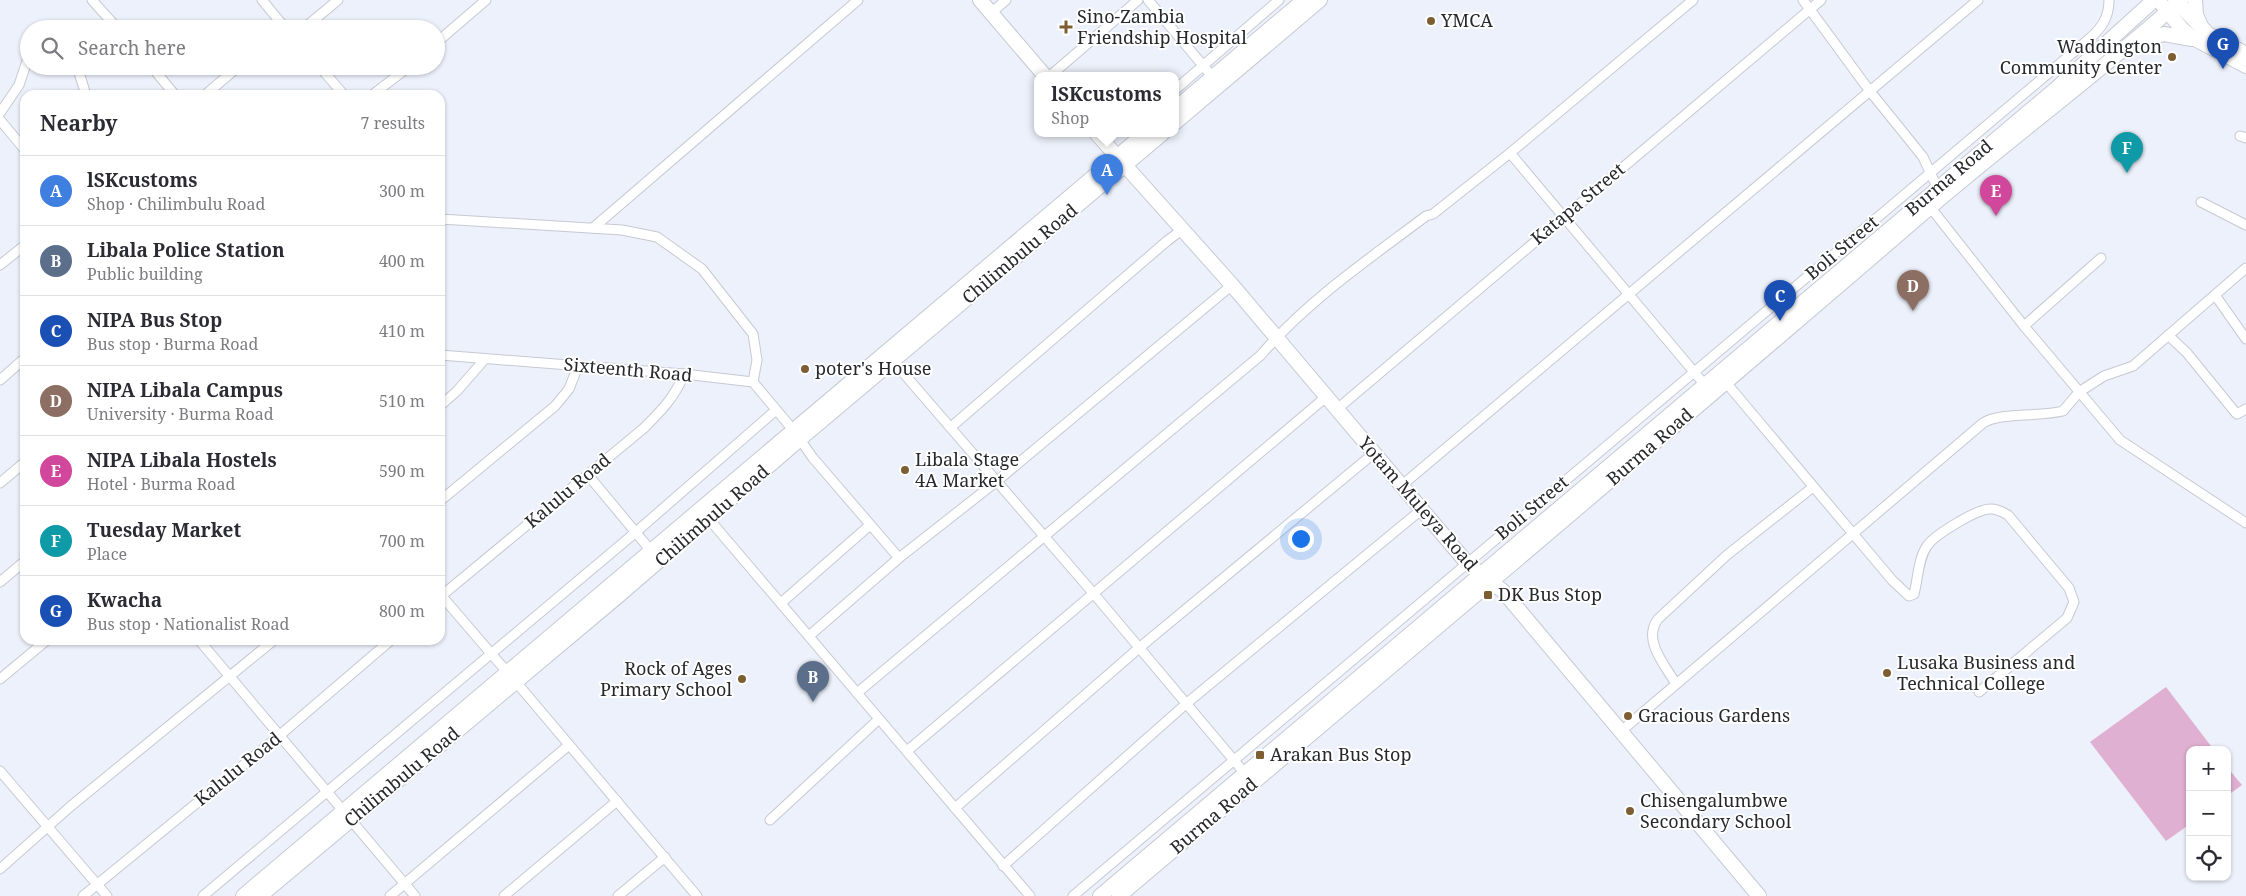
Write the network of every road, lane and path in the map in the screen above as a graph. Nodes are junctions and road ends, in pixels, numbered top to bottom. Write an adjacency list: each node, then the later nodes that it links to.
1 (92, 0): 25 (street)
2 (262, 0): 26 (street)
3 (338, 0): 27 (street)
4 (486, 0): 29 (street)
5 (858, 0): 68 (street)
6 (980, 0): 24 (main road)
7 (1006, 0): 24 (street)
8 (1138, 0): 36 (street)
9 (1148, 0): 33 (street)
10 (1279, 0): 33 (street)
11 (1304, 0): 22 (main road)
12 (1320, 0): 22 (main road)
13 (1693, 0): 59 (street)
14 (1804, 0): 23 (street)
15 (1821, 0): 23 (street, Katapa Street)
16 (1978, 0): 50 (street)
17 (2109, 0): 61 (street, Boli Street)
18 (2140, 0): 28 (main road)
19 (2156, 0): 21 (main road); 28 (main road, Burma Road)
20 (2195, 0): 30 (main road)
21 (2175, 4): 30 (main road); 31 (main road, Burma Road)
22 (1292, 9): 43 (main road)
23 (1810, 9): 50 (street); 65 (street, Katapa Street)
24 (991, 13): 35 (main road)
25 (110, 20)
26 (278, 20)
27 (315, 20)
28 (2131, 20): 62 (main road, Burma Road)
29 (445, 35)
30 (2203, 37): 31 (main road); 32 (main road); 34 (main road)
31 (2130, 45): 64 (main road, Burma Road)
32 (2246, 54)
33 (1204, 65): 43 (street); 44 (street)
34 (2246, 66)
35 (1042, 72)
36 (1055, 72)
37 (22, 75): 52 (street)
38 (80, 75): 45 (street)
39 (158, 75): 46 (street)
40 (228, 75): 47 (street)
41 (327, 75): 48 (street)
42 (398, 75): 49 (street)
43 (1216, 81): 51 (main road); 53 (main road)
44 (1179, 86)
45 (84, 90)
46 (171, 90)
47 (211, 90)
48 (340, 90)
49 (379, 90)
50 (1869, 90): 61 (street); 75 (street)
51 (1179, 106)
52 (0, 113)
53 (1179, 119)
54 (0, 120): 58 (street)
55 (1100, 137): 60 (main road, Yotam Muleya Road)
56 (1141, 137): 60 (main road, Chilimbulu Road)
57 (1157, 137): 60 (main road, Chilimbulu Road)
58 (20, 144)
59 (1510, 153): 65 (street); 79 (street)
60 (1122, 160): 69 (main road, Yotam Muleya Road); 83 (main road, Chilimbulu Road); 99 (main road, Chilimbulu Road)
61 (1931, 172): 62 (street); 86 (street, Boli Street)
62 (1937, 187): 64 (main road, Burma Road)
63 (2201, 202): 67 (street)
64 (1927, 203): 77 (street); 88 (main road, Burma Road)
65 (1564, 217): 75 (street); 97 (street, Katapa Street)
66 (445, 219): 68 (street)
67 (2246, 226)
68 (593, 228): 90 (street)
69 (1183, 229): 74 (main road, Yotam Muleya Road); 98 (street)
70 (20, 249): 72 (street)
71 (2101, 258): 77 (street)
72 (0, 265)
73 (2246, 268): 76 (street)
74 (1232, 285): 79 (main road, Yotam Muleya Road); 103 (street)
75 (1628, 294): 86 (street); 105 (street)
76 (2215, 295): 78 (street); 80 (street)
77 (2024, 326): 92 (street)
78 (2168, 335): 92 (street); 95 (street)
79 (1276, 338): 93 (main road, Yotam Muleya Road); 114 (street)
80 (2246, 339)
81 (445, 356): 82 (street, Sixteenth Road)
82 (484, 360): 85 (street, Sixteenth Road); 94 (street)
83 (893, 361): 98 (street); 99 (main road, Chilimbulu Road)
84 (20, 362): 89 (street)
85 (578, 366): 87 (street, Sixteenth Road); 107 (street)
86 (1694, 371): 91 (street); 117 (street, Boli Street)
87 (684, 374): 90 (street, Sixteenth Road); 102 (street, Kalulu Road)
88 (1722, 378): 91 (main road, Burma Road); 106 (street); 119 (main road, Burma Road)
89 (0, 380)
90 (753, 382): 96 (street)
91 (1705, 385): 119 (main road, Burma Road)
92 (2079, 392): 110 (street); 113 (street)
93 (1326, 397): 97 (main road, Yotam Muleya Road); 122 (street)
94 (445, 402)
95 (2246, 409)
96 (776, 410): 99 (street); 112 (street)
97 (1336, 410): 100 (main road, Yotam Muleya Road)
98 (951, 427): 103 (street)
99 (797, 435): 109 (main road, Chilimbulu Road); 111 (street); 115 (main road, Chilimbulu Road)
100 (1374, 454): 105 (main road, Yotam Muleya Road); 130 (street)
101 (20, 466): 104 (street)
102 (588, 475): 112 (street); 121 (street, Kalulu Road)
103 (997, 481): 114 (street); 116 (street)
104 (0, 483)
105 (1401, 486): 108 (main road, Yotam Muleya Road)
106 (1813, 487): 113 (street); 135 (street)
107 (445, 497)
108 (1421, 510): 117 (main road, Yotam Muleya Road); 138 (street)
109 (708, 518): 124 (street); 133 (main road, Chilimbulu Road)
110 (2246, 523)
111 (870, 525): 116 (street); 124 (street)
112 (636, 532): 115 (street); 131 (street)
113 (1853, 534): 135 (street); 136 (street)
114 (1045, 536): 122 (street); 137 (street)
115 (652, 552): 133 (main road, Chilimbulu Road)
116 (899, 558): 125 (street)
117 (1467, 563): 119 (main road, Yotam Muleya Road); 144 (street, Boli Street)
118 (20, 565): 120 (street)
119 (1487, 579): 140 (main road, Yotam Muleya Road); 146 (main road, Burma Road)
120 (0, 582)
121 (445, 592)
122 (1094, 594): 130 (street); 143 (street)
123 (445, 602): 131 (street)
124 (781, 602): 125 (street)
125 (809, 636): 137 (street)
126 (40, 645): 134 (street)
127 (203, 645): 132 (street)
128 (268, 645): 132 (street)
129 (385, 645): 141 (street, Kalulu Road)
130 (1139, 648): 138 (street); 149 (street)
131 (491, 653): 133 (street); 147 (street)
132 (230, 677): 141 (street); 152 (street)
133 (512, 677): 142 (street); 150 (main road, Chilimbulu Road)
134 (0, 679)
135 (1676, 684): 140 (street)
136 (1978, 692)
137 (858, 693): 139 (street)
138 (1187, 703): 144 (street); 154 (street)
139 (879, 719): 143 (street); 151 (street)
140 (1620, 732): 172 (main road, Yotam Muleya Road)
141 (280, 735): 147 (street); 157 (street, Kalulu Road)
142 (569, 745): 148 (street); 156 (street)
143 (907, 751): 149 (street)
144 (1234, 760): 146 (street); 169 (street, Boli Street)
145 (1, 773): 152 (street)
146 (1249, 779): 170 (main road, Burma Road); 171 (main road, Burma Road)
147 (327, 792): 150 (street); 160 (street)
148 (617, 801): 153 (street); 165 (street)
149 (955, 808): 154 (street)
150 (347, 815): 156 (street); 161 (main road, Chilimbulu Road); 162 (main road, Chilimbulu Road)
151 (770, 820)
152 (48, 826): 155 (street); 157 (street)
153 (665, 857): 166 (street); 167 (street)
154 (1003, 866): 168 (street)
155 (0, 870)
156 (405, 883): 163 (street); 164 (street)
157 (97, 884): 158 (street, Kalulu Road); 159 (street)
158 (83, 896)
159 (107, 896)
160 (203, 896)
161 (243, 896)
162 (260, 896)
163 (390, 896)
164 (415, 896)
165 (504, 896)
166 (618, 896)
167 (697, 896)
168 (1030, 896)
169 (1073, 896)
170 (1100, 896)
171 (1119, 896)
172 (1759, 896)

